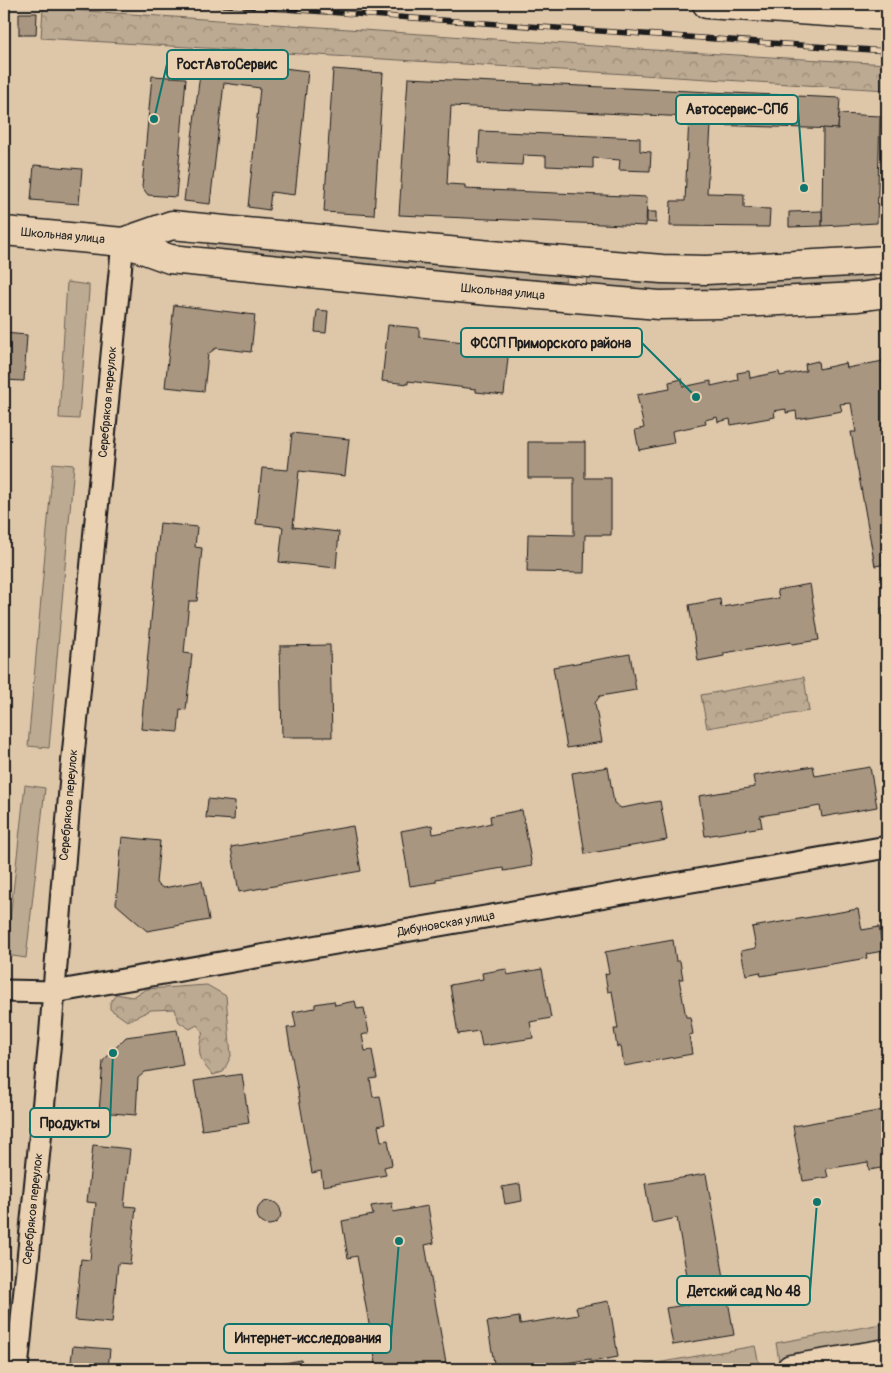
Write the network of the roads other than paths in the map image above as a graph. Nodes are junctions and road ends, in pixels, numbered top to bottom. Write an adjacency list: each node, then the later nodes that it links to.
1 (707, 4): 2 (street)
2 (887, 16)
3 (4, 231): 4 (street, Школьная улица)
4 (123, 242): 5 (street, Школьная улица); 6 (street, Школьная улица); 9 (street, Серебряков переулок)
5 (887, 260)
6 (887, 293)
7 (887, 847): 9 (street, Дибуновская улица)
8 (4, 991): 9 (street, Дибуновская улица)
9 (54, 992): 11 (street, Серебряков переулок)
10 (887, 1353): 12 (street)
11 (17, 1369)
12 (791, 1369)

